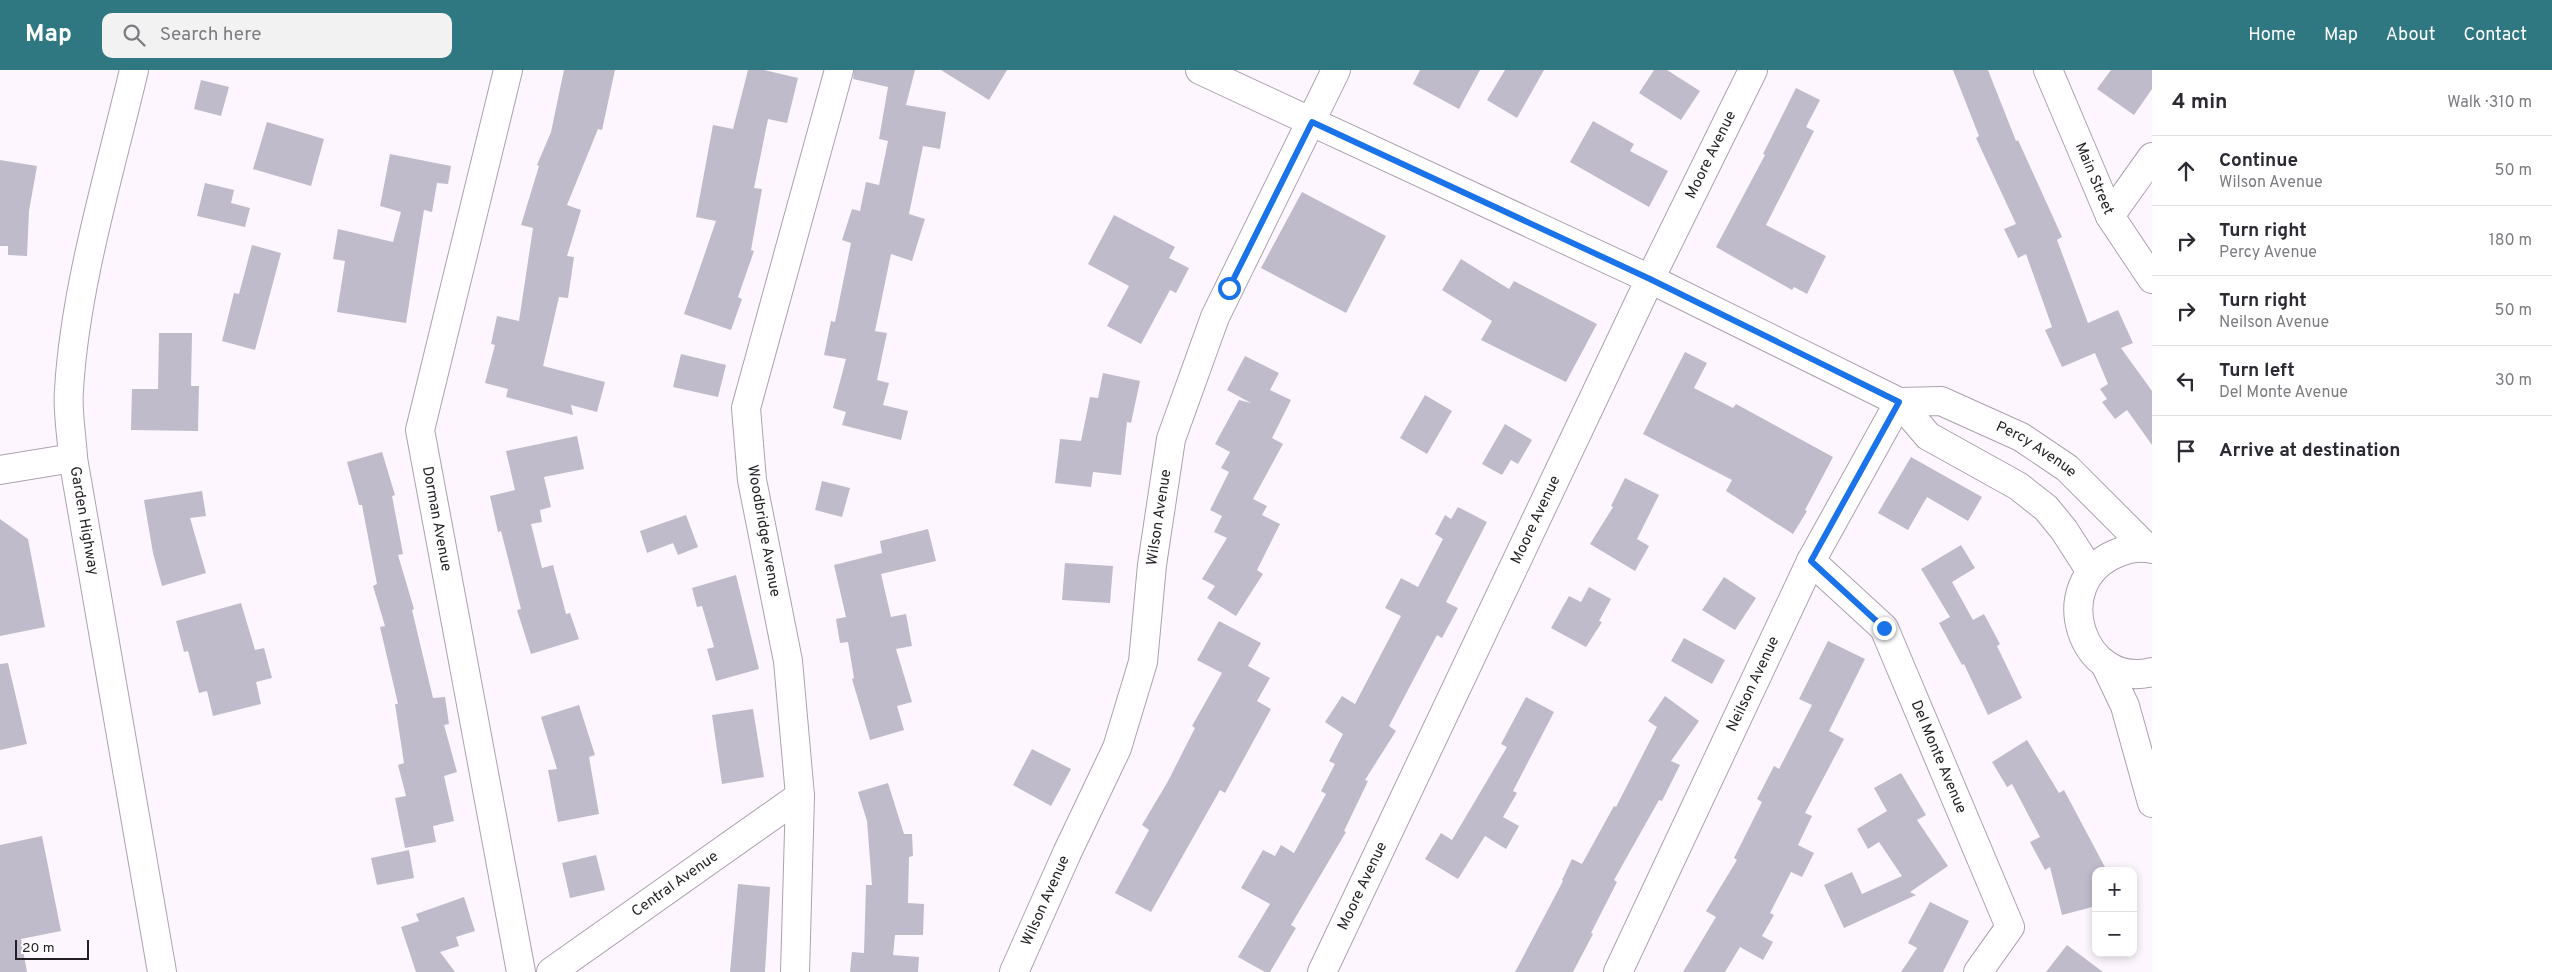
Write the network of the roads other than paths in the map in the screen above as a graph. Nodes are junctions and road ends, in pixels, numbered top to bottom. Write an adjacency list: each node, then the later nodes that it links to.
1 (134, 70): 14 (street, Garden Highway)
2 (508, 70): 24 (street, Dorman Avenue)
3 (839, 70): 21 (street, Woodbridge Avenue)
4 (1200, 70): 8 (street, Percy Avenue)
5 (1336, 70): 8 (street, Wilson Avenue)
6 (1753, 70): 11 (street, Moore Avenue)
7 (2048, 70): 10 (street, Main Street)
8 (1312, 122): 11 (street, Percy Avenue); 27 (street, Wilson Avenue)
9 (2152, 157): 10 (street)
10 (2110, 216): 12 (street, Main Street)
11 (1650, 279): 13 (street, Percy Avenue); 28 (street, Moore Avenue)
12 (2152, 279)
13 (1899, 402): 16 (street, Percy Avenue); 17 (street, Neilson Avenue); 18 (street, Percy Avenue)
14 (73, 458): 15 (street); 23 (street, Garden Highway)
15 (0, 470)
16 (2149, 549): 18 (street)
17 (1811, 561): 29 (street, Neilson Avenue); 30 (street, Del Monte Avenue)
18 (2091, 572): 19 (street)
19 (2105, 664): 20 (street); 22 (street)
20 (2152, 672)
21 (800, 796): 25 (street, Central Avenue); 26 (street, Woodbridge Avenue)
22 (2152, 803)
23 (162, 972)
24 (521, 972)
25 (551, 972)
26 (795, 972)
27 (1014, 972)
28 (1322, 972)
29 (1618, 972)
30 (1978, 972)

